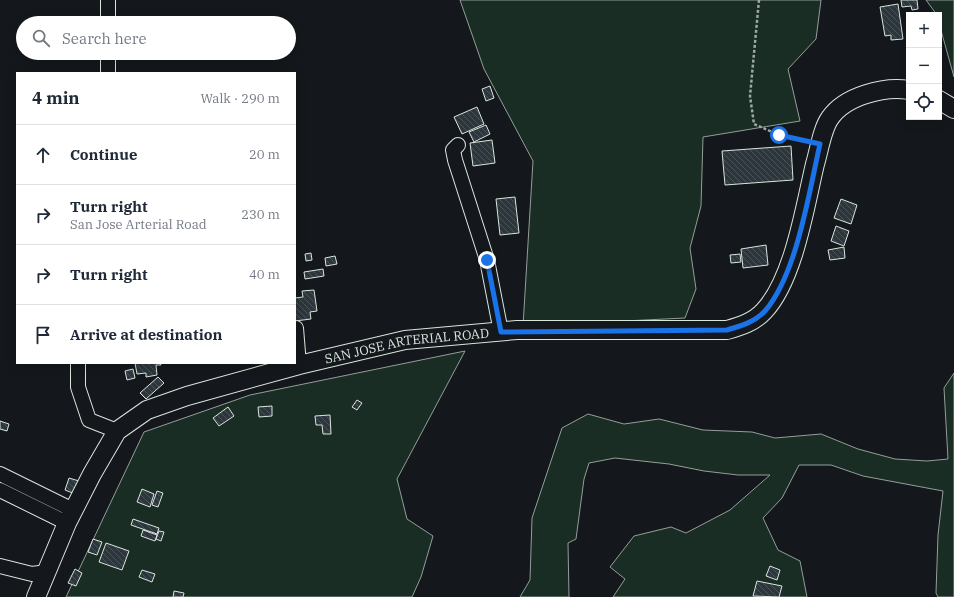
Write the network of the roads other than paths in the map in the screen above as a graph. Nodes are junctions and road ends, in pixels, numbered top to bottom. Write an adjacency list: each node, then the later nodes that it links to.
1 (108, 0): 2 (street)
2 (108, 16)
3 (108, 60): 4 (street)
4 (108, 72)
5 (906, 90): 10 (main road, SAN JOSE ARTERIAL ROAD)
6 (942, 102): 7 (main road)
7 (954, 109)
8 (458, 145): 10 (street)
9 (296, 328): 12 (street)
10 (501, 332): 12 (main road, SAN JOSE ARTERIAL ROAD)
11 (78, 364): 13 (street)
12 (299, 365): 13 (main road, SAN JOSE ARTERIAL ROAD)
13 (117, 431): 16 (main road, SAN JOSE ARTERIAL ROAD)
14 (0, 474): 16 (street)
15 (0, 490): 16 (street)
16 (70, 516): 18 (main road, SAN JOSE ARTERIAL ROAD)
17 (0, 566): 18 (street)
18 (47, 572): 19 (main road, SAN JOSE ARTERIAL ROAD)
19 (36, 597)

